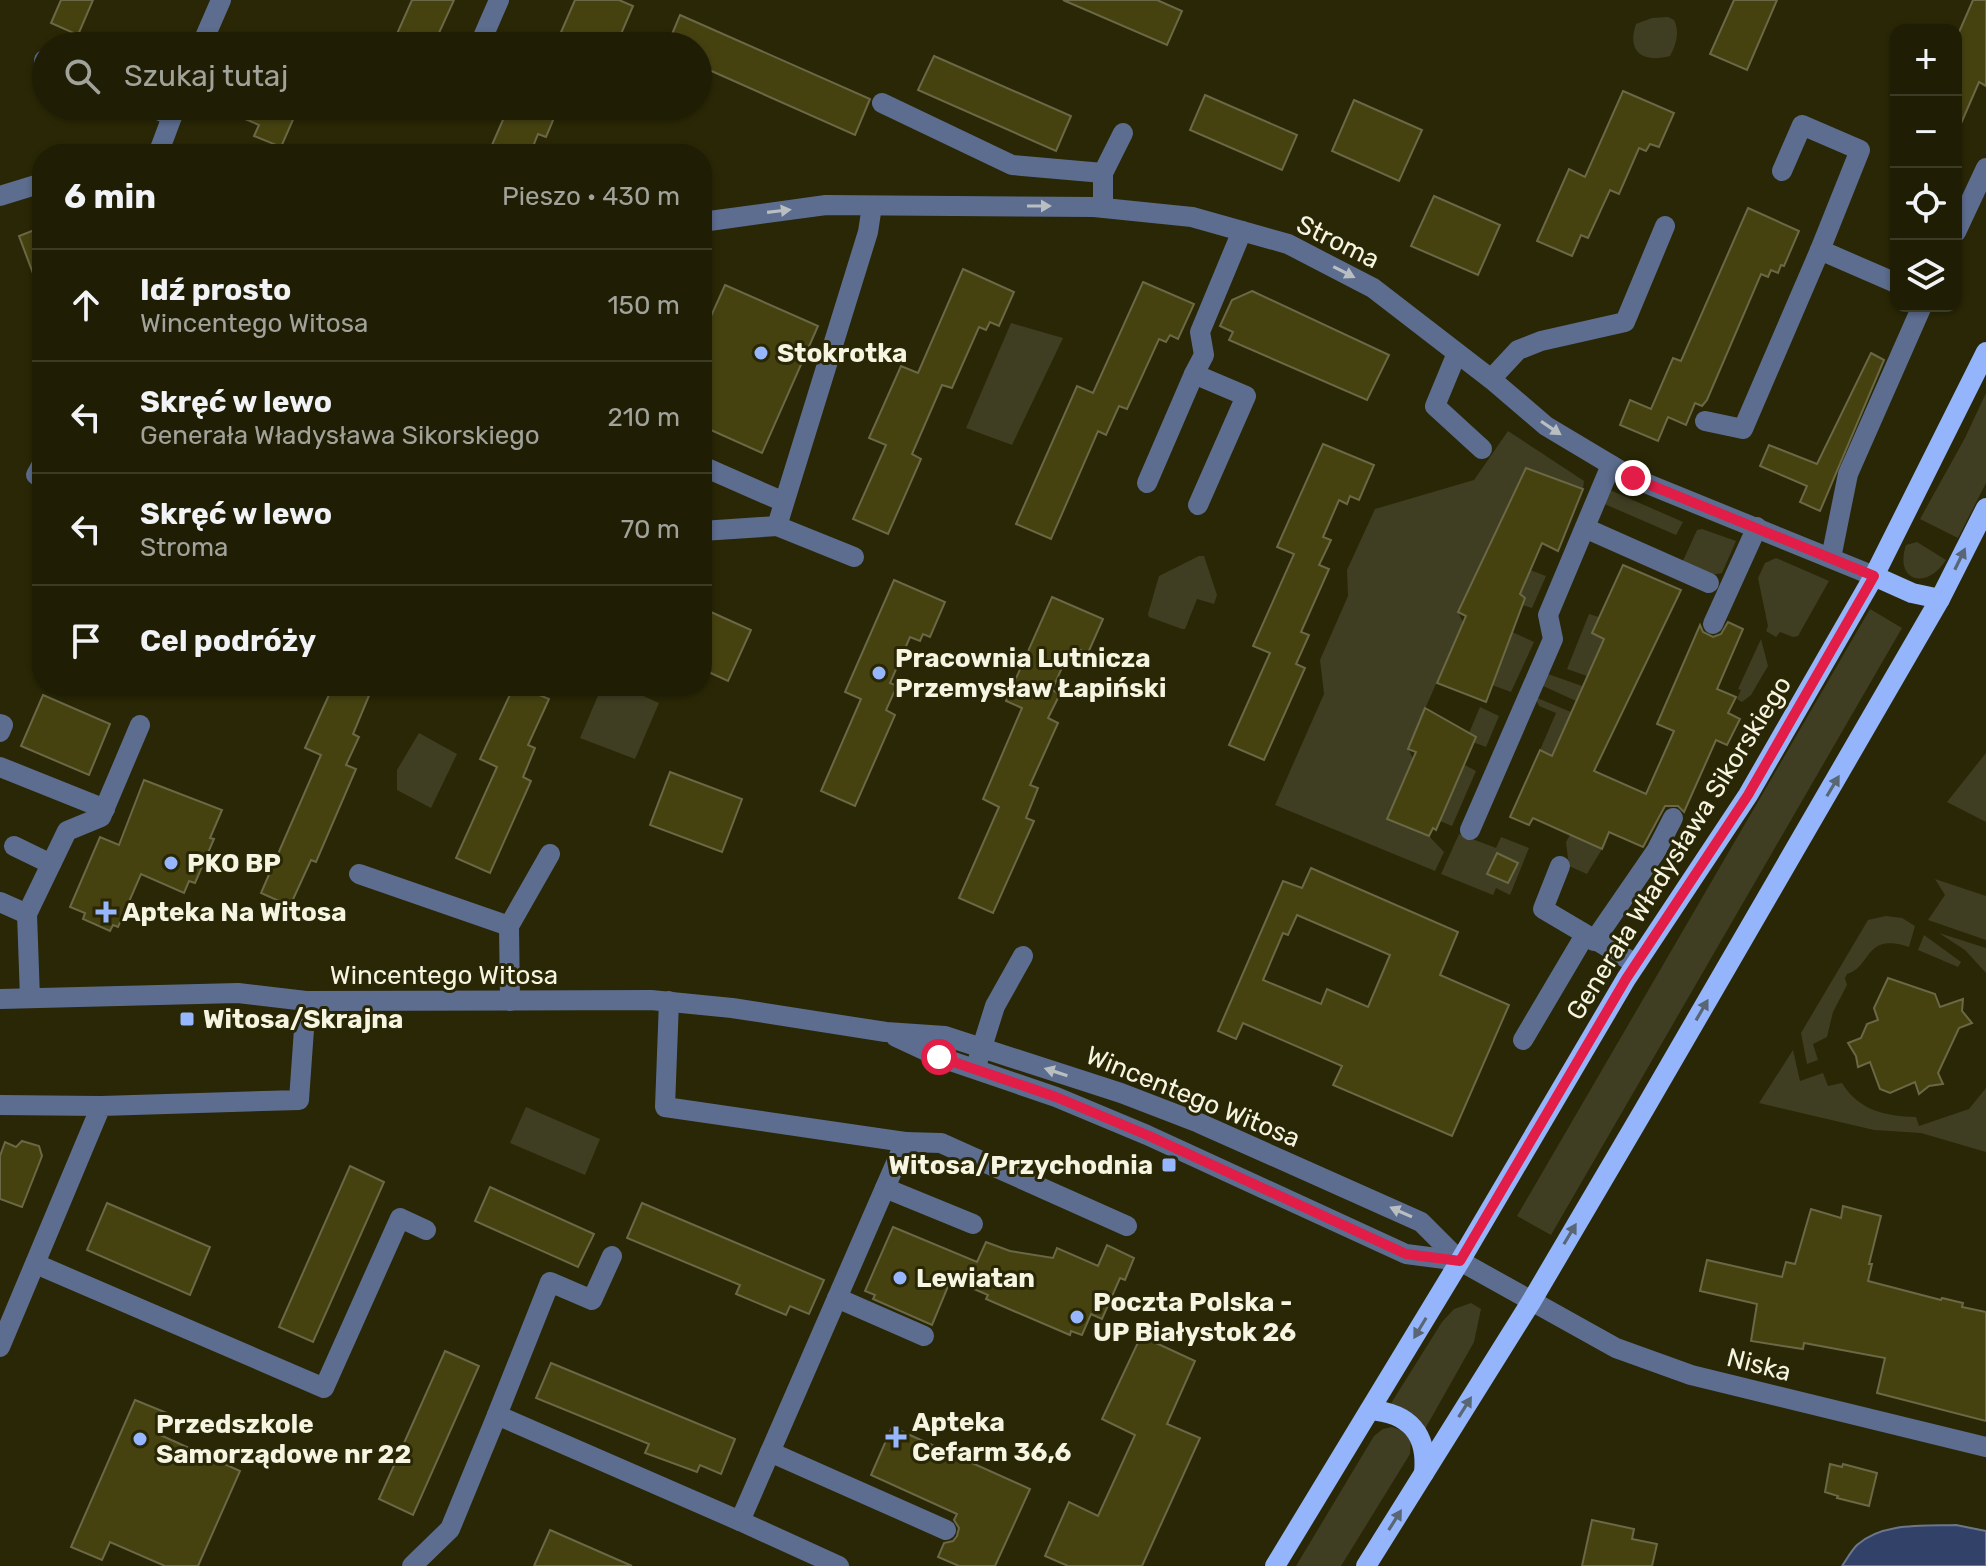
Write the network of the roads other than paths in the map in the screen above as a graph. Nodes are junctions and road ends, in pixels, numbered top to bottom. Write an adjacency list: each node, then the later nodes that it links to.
1 (221, 0): 3 (street)
2 (499, 0): 4 (street)
3 (207, 32)
4 (485, 32)
5 (882, 103): 11 (street)
6 (171, 120): 8 (street)
7 (1123, 133): 11 (street)
8 (162, 144)
9 (1986, 168): 16 (street)
10 (1782, 171): 20 (street)
11 (1103, 173): 15 (street)
12 (32, 186): 13 (street)
13 (0, 196)
14 (872, 206): 15 (street, Stroma, one-way to 15); 17 (street, Stroma, one-way to 14); 32 (street)
15 (1103, 207): 19 (street, Stroma)
16 (1962, 219)
17 (712, 221)
18 (1665, 226): 26 (street)
19 (1242, 231): 24 (street, Stroma, one-way to 24); 25 (street)
20 (1820, 250): 21 (street); 27 (street)
21 (1890, 280)
22 (1919, 312): 40 (street)
23 (1986, 352): 41 (main road, Generała Władysława Sikorskiego)
24 (1457, 353): 26 (street, Stroma); 28 (street)
25 (1194, 374): 31 (street); 33 (street)
26 (1491, 379): 29 (street, Stroma, one-way to 29)
27 (1705, 421)
28 (1482, 449)
29 (1611, 465): 36 (street, Stroma); 37 (street)
30 (712, 470): 32 (street)
31 (1147, 483)
32 (784, 502): 35 (street)
33 (1198, 505)
34 (1986, 508): 43 (main road, one-way to 34)
35 (777, 526): 38 (street); 39 (street)
36 (1757, 527): 40 (street, Stroma); 44 (street)
37 (1585, 528): 42 (street); 51 (street)
38 (712, 530)
39 (854, 557)
40 (1831, 558): 41 (street, Stroma)
41 (1874, 576): 43 (main road); 62 (main road, Generała Władysława Sikorskiego)
42 (1709, 583)
43 (1940, 599): 83 (main road, one-way to 43)
44 (1713, 624)
45 (0, 724): 47 (street)
46 (140, 725): 49 (street)
47 (0, 732)
48 (0, 767): 49 (street)
49 (105, 809): 54 (street)
50 (1673, 818): 60 (street)
51 (1470, 830)
52 (14, 846): 54 (street)
53 (550, 854): 59 (street)
54 (51, 864): 58 (street)
55 (1560, 866): 60 (street)
56 (359, 874): 59 (street)
57 (0, 902): 58 (street)
58 (27, 914): 63 (street)
59 (509, 926): 66 (street)
60 (1590, 938): 62 (street); 69 (street)
61 (1023, 956): 70 (street)
62 (1636, 964): 80 (main road, Generała Władysława Sikorskiego)
63 (30, 998): 64 (street, Wincentego Witosa); 65 (street, Wincentego Witosa)
64 (0, 999)
65 (306, 1001): 66 (street, Wincentego Witosa); 73 (street)
66 (510, 1001): 67 (street, Wincentego Witosa)
67 (669, 1001): 68 (street, Wincentego Witosa); 74 (street)
68 (886, 1032): 70 (street, Wincentego Witosa); 71 (street, Wincentego Witosa)
69 (1523, 1040)
70 (982, 1047): 71 (street); 80 (street, Wincentego Witosa, one-way to 70)
71 (975, 1068): 80 (street, Wincentego Witosa)
72 (0, 1105): 73 (street)
73 (101, 1106): 81 (street)
74 (905, 1142): 75 (street); 77 (street)
75 (885, 1188): 76 (street); 82 (street)
76 (973, 1224)
77 (1127, 1226)
78 (426, 1230): 81 (street)
79 (612, 1256): 87 (street)
80 (1460, 1261): 83 (street, Wincentego Witosa); 86 (main road, Generała Władysława Sikorskiego, one-way to 86)
81 (36, 1264): 85 (street)
82 (837, 1298): 84 (street); 89 (street)
83 (1531, 1302): 88 (street, Niska); 90 (main road, one-way to 83)
84 (924, 1336)
85 (0, 1347)
86 (1370, 1410): 90 (main road); 95 (main road, Generała Władysława Sikorskiego)
87 (497, 1415): 91 (street); 93 (street)
88 (1986, 1447)
89 (770, 1452): 91 (street); 92 (street)
90 (1424, 1473): 96 (main road, one-way to 90)
91 (740, 1521): 94 (street)
92 (946, 1530)
93 (412, 1566)
94 (839, 1566)
95 (1275, 1566)
96 (1366, 1566)

